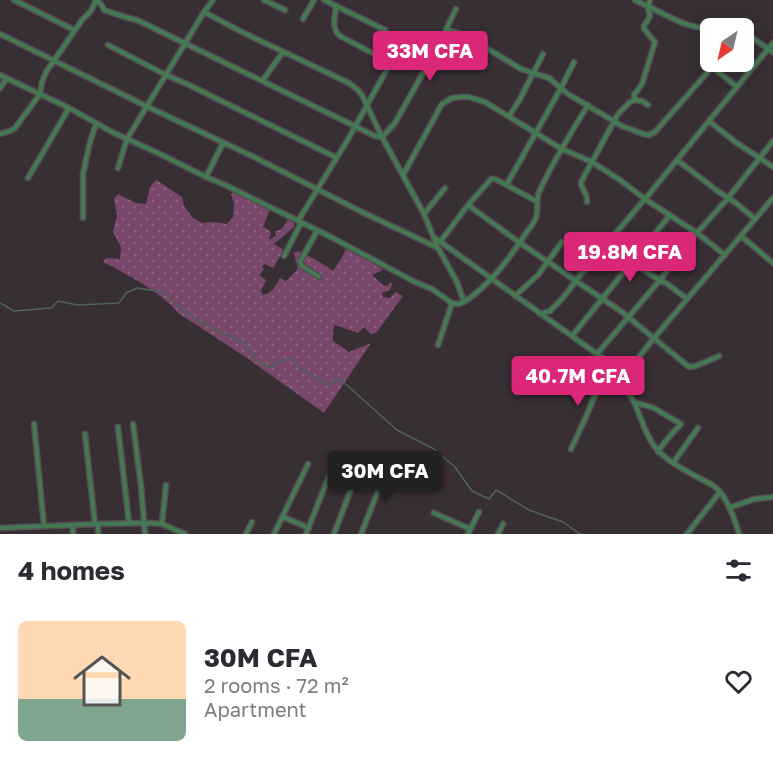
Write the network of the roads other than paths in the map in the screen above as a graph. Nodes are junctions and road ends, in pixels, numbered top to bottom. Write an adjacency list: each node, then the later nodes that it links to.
1 (14, 0): 17 (street)
2 (96, 0): 17 (street); 22 (street)
3 (213, 0): 13 (street)
4 (264, 0): 12 (street)
5 (314, 0): 14 (street)
6 (324, 0): 9 (street)
7 (636, 0): 10 (street)
8 (650, 0): 10 (street)
9 (336, 6): 18 (street); 47 (street)
10 (648, 8): 15 (street); 43 (street)
11 (456, 9): 16 (street)
12 (285, 10)
13 (204, 12): 22 (street); 25 (street)
14 (303, 19)
15 (700, 28)
16 (446, 29): 30 (street); 56 (street)
17 (74, 30): 28 (street)
18 (385, 30)
19 (0, 34): 28 (street)
20 (754, 39): 24 (street)
21 (773, 42): 24 (street)
22 (186, 43): 35 (street); 38 (street)
23 (108, 45): 35 (street)
24 (768, 48): 26 (street); 39 (street)
25 (283, 51): 38 (street); 47 (street)
26 (773, 52)
27 (543, 54): 33 (street)
28 (54, 60): 42 (street); 46 (street)
29 (574, 62): 41 (street)
30 (526, 72): 33 (street); 37 (street)
31 (708, 72): 50 (street)
32 (721, 72): 39 (street)
33 (534, 73): 37 (street); 41 (street)
34 (0, 75): 36 (street)
35 (166, 75): 46 (street); 62 (street)
36 (7, 78): 40 (street); 42 (street)
37 (530, 79): 49 (street)
38 (262, 80): 53 (street)
39 (737, 87): 51 (street)
40 (0, 88)
41 (561, 88): 44 (street); 54 (street)
42 (40, 94): 48 (street); 55 (street)
43 (635, 100): 45 (street); 50 (street)
44 (588, 105): 50 (street); 60 (street)
45 (648, 105)
46 (146, 106): 57 (street); 59 (street)
47 (367, 106): 53 (street); 56 (street)
48 (69, 108): 52 (street); 69 (street)
49 (509, 116): 54 (street); 67 (street)
50 (613, 121): 64 (street)
51 (709, 121): 61 (street); 63 (street)
52 (96, 124): 57 (street); 81 (street)
53 (355, 127): 56 (street); 62 (street)
54 (536, 132): 60 (street); 70 (street)
55 (0, 134)
56 (382, 137): 67 (street)
57 (127, 140): 66 (street); 68 (street)
58 (773, 141): 61 (street)
59 (223, 143): 68 (street); 72 (street)
60 (562, 149): 64 (street); 76 (street)
61 (759, 157): 65 (street); 73 (street)
62 (336, 158): 72 (street)
63 (677, 160): 73 (street); 74 (street)
64 (592, 162): 74 (street); 77 (street)
65 (773, 167)
66 (118, 168)
67 (403, 175): 79 (street)
68 (206, 177): 83 (street)
69 (28, 178)
70 (507, 184): 76 (street); 78 (street)
71 (445, 188): 79 (street)
72 (316, 189): 83 (street); 90 (street)
73 (728, 198): 82 (street); 85 (street)
74 (645, 199): 80 (street); 89 (street)
75 (773, 199): 82 (street)
76 (536, 201): 88 (street)
77 (587, 202)
78 (468, 205): 88 (street); 90 (street)
79 (424, 214): 90 (street)
80 (670, 215): 85 (street); 94 (street)
81 (83, 218)
82 (755, 219): 86 (street)
83 (299, 222): 84 (street); 92 (street)
84 (317, 231): 96 (street); 104 (street)
85 (697, 233): 91 (street); 99 (street)
86 (741, 236): 91 (street); 95 (street)
87 (562, 242): 93 (street)
88 (520, 243): 93 (street); 97 (street)
89 (608, 243): 94 (street); 98 (street)
90 (439, 245): 97 (street); 103 (street)
91 (725, 255): 102 (street)
92 (284, 256)
93 (548, 261): 98 (street); 100 (street)
94 (634, 261): 99 (street); 101 (street)
95 (773, 263)
96 (320, 277)
97 (491, 280): 100 (street); 103 (street)
98 (576, 280): 101 (street); 105 (street)
99 (660, 280): 102 (street); 106 (street)
100 (515, 296): 105 (street)
101 (602, 298): 106 (street); 107 (street)
102 (687, 299): 108 (street)
103 (464, 302): 104 (street)
104 (452, 303): 109 (street)
105 (540, 314): 107 (street)
106 (629, 317): 108 (street); 110 (street)
107 (572, 336): 110 (street)
108 (654, 338): 111 (street); 112 (street)
109 (438, 345)
110 (597, 354): 112 (street)
111 (719, 357)
112 (625, 374): 113 (street)
113 (618, 383): 114 (street); 120 (street)
114 (634, 402): 121 (street); 121 (street)
115 (34, 424): 141 (street)
116 (133, 424): 136 (street)
117 (118, 427): 135 (street)
118 (698, 428): 124 (street)
119 (85, 434): 137 (street)
120 (571, 449)
121 (658, 452): 124 (street)
122 (364, 455): 157 (street)
123 (390, 461): 158 (street)
124 (673, 462): 128 (street)
125 (309, 464): 133 (street)
126 (333, 466): 145 (street)
127 (166, 485): 138 (street)
128 (720, 492): 130 (street); 160 (street)
129 (773, 497): 130 (street)
130 (729, 508): 161 (street)
131 (479, 512): 146 (street)
132 (434, 513): 146 (street)
133 (283, 517): 145 (street); 155 (street)
134 (252, 522): 154 (street)
135 (129, 523): 136 (street); 137 (street)
136 (144, 523): 138 (street); 152 (street)
137 (96, 524): 140 (street); 151 (street)
138 (162, 524): 153 (street)
139 (503, 524): 159 (street)
140 (73, 525): 142 (street); 150 (street)
141 (44, 526): 142 (street); 143 (street)
142 (56, 526): 149 (street)
143 (33, 527): 144 (street); 148 (street)
144 (2, 528): 147 (street)
145 (309, 528): 156 (street)
146 (469, 532)
147 (11, 534)
148 (33, 534)
149 (56, 534)
150 (73, 534)
151 (98, 534)
152 (145, 534)
153 (185, 534)
154 (246, 534)
155 (274, 534)
156 (306, 534)
157 (334, 534)
158 (361, 534)
159 (498, 534)
160 (687, 534)
161 (739, 534)

